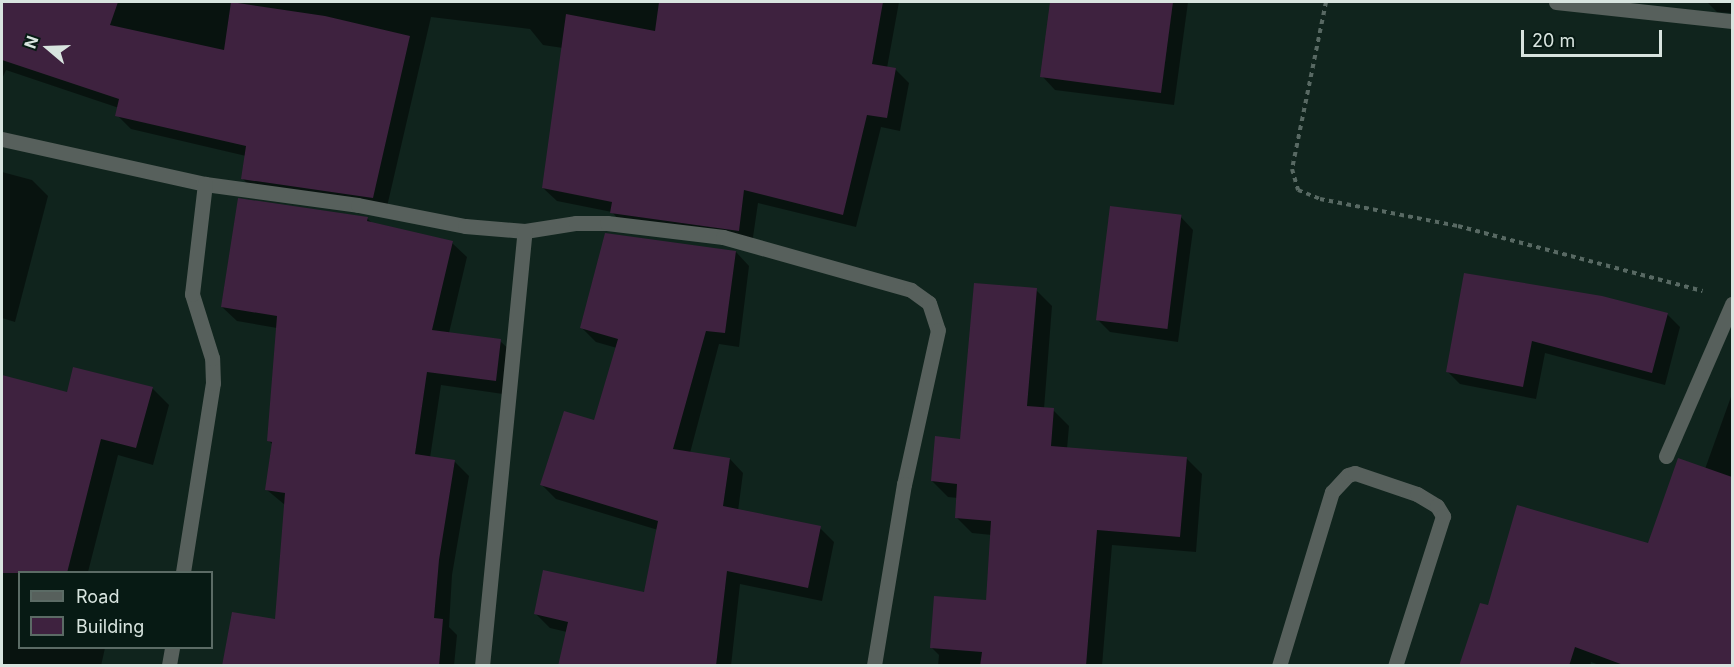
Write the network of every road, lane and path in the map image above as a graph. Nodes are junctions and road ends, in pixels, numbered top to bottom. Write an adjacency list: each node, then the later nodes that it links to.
1 (1326, 2): 7 (path)
2 (1556, 2): 3 (street)
3 (1732, 21)
4 (2, 139): 5 (street)
5 (205, 184): 6 (street); 10 (street)
6 (525, 231): 13 (street); 14 (street)
7 (1709, 293)
8 (1732, 304): 9 (street)
9 (1666, 456)
10 (183, 571)
11 (172, 649): 12 (street)
12 (169, 664)
13 (482, 666)
14 (874, 666)
15 (1279, 666): 16 (street)
16 (1395, 666)

